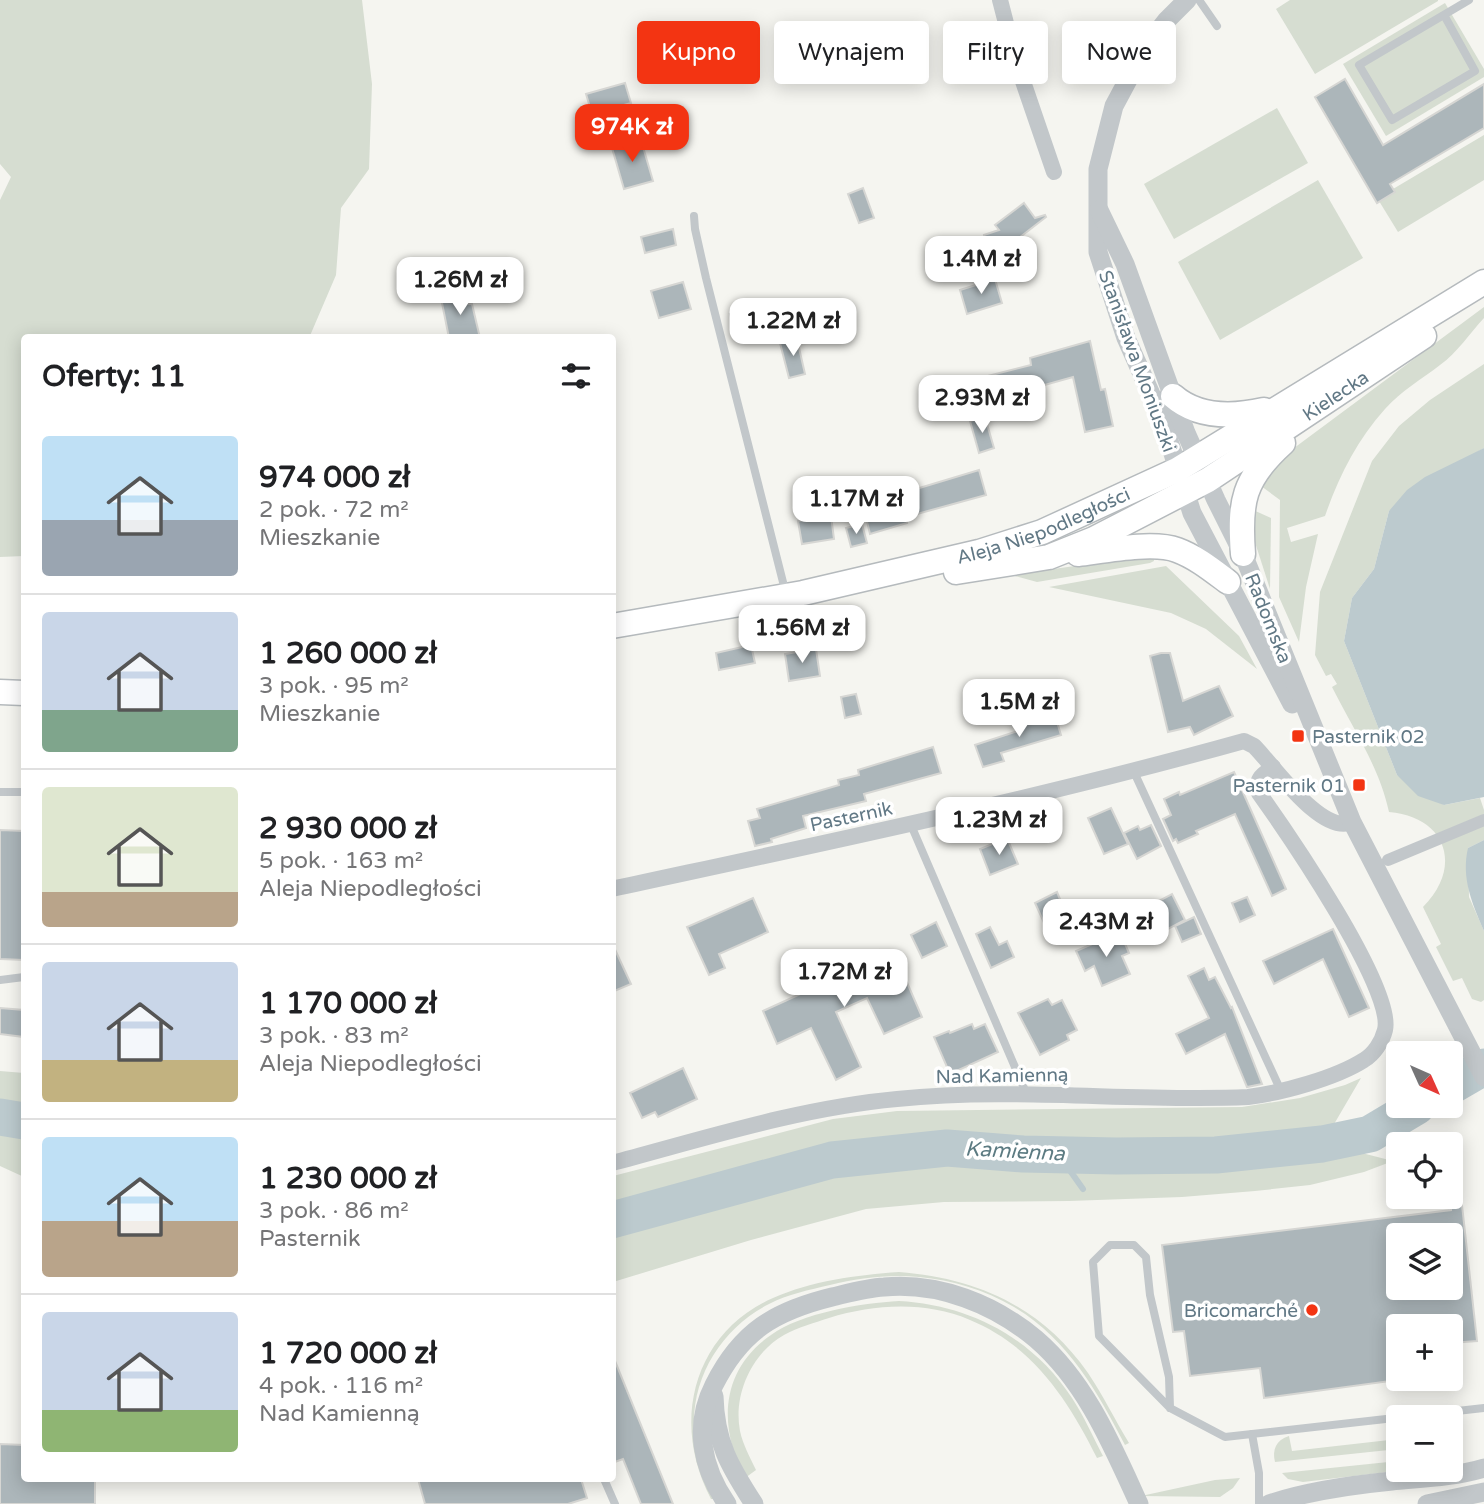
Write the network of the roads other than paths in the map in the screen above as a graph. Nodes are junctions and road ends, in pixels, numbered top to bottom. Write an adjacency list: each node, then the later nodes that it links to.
1 (1000, 0): 7 (street)
2 (1188, 0): 8 (street, Stanisława Moniuszki)
3 (1199, 0): 6 (lane)
4 (1469, 0): 5 (lane)
5 (1444, 15): 5 (lane)
6 (1217, 26)
7 (1054, 172)
8 (1099, 210): 12 (street, Stanisława Moniuszki); 15 (street, Stanisława Moniuszki)
9 (694, 216): 19 (lane)
10 (1484, 282): 14 (main road, Kielecka)
11 (1484, 296): 13 (main road, Kielecka)
12 (1173, 396): 14 (main road); 15 (street, Stanisława Moniuszki)
13 (1333, 397): 15 (main road, Kielecka); 16 (main road)
14 (1278, 407): 15 (main road, Kielecka)
15 (1192, 475): 16 (street, Radomska); 17 (main road, Aleja Niepodległości); 18 (street, Radomska); 19 (main road, Aleja Niepodległości)
16 (1243, 554): 25 (street, Radomska)
17 (1049, 557): 18 (main road); 19 (main road, Aleja Niepodległości)
18 (1228, 582): 25 (street, Radomska)
19 (795, 594): 20 (main road, Aleja Niepodległości)
20 (616, 625)
21 (0, 692): 22 (main road)
22 (21, 692)
23 (1273, 767): 24 (street, Pasternik); 29 (street, Pasternik); 36 (street, Nad Kamienną)
24 (1134, 772): 30 (street, Pasternik); 36 (lane)
25 (1334, 781): 29 (street, Radomska)
26 (0, 792): 27 (lane)
27 (21, 792)
28 (1484, 820): 31 (street)
29 (1352, 822): 35 (street, Radomska)
30 (911, 825): 32 (street, Pasternik); 37 (lane)
31 (1388, 860)
32 (616, 888)
33 (21, 977): 34 (lane)
34 (0, 980)
35 (1484, 1077)
36 (1281, 1091): 37 (street, Nad Kamienną)
37 (1027, 1095): 38 (street, Nad Kamienną)
38 (616, 1162)
39 (717, 1378): 46 (street); 48 (street); 49 (street)
40 (1170, 1408): 40 (lane); 42 (lane)
41 (1484, 1408): 42 (lane)
42 (1252, 1434): 50 (lane)
43 (1484, 1468): 51 (street)
44 (605, 1482): 47 (lane)
45 (1484, 1492): 52 (street)
46 (752, 1502)
47 (615, 1504)
48 (727, 1504)
49 (1139, 1504)
50 (1259, 1504)
51 (1269, 1504)
52 (1427, 1504)

